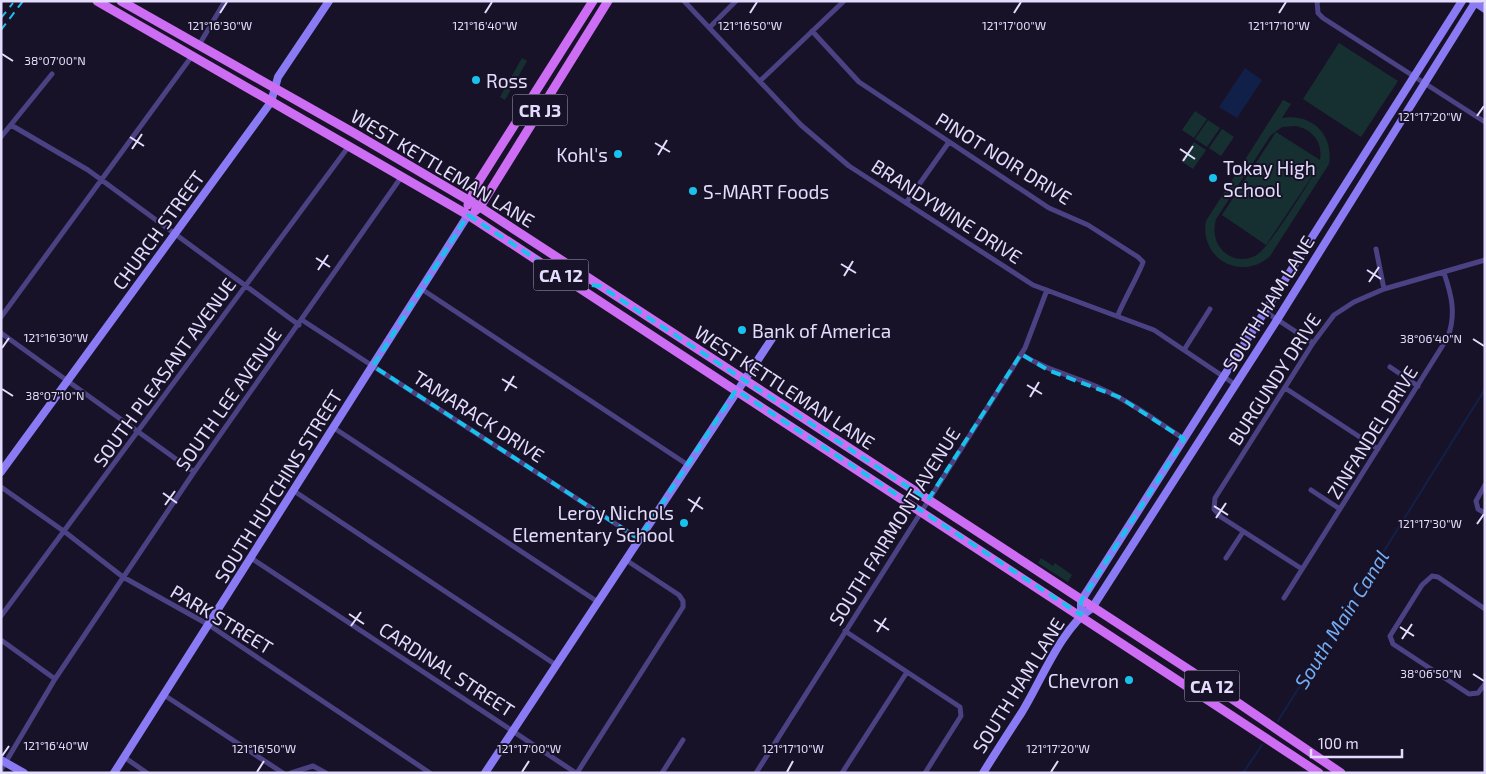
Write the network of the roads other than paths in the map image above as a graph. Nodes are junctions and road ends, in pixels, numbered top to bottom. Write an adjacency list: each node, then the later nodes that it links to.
1 (97, 1): 18 (main road, CA 12)
2 (121, 1): 17 (main road, CA 12)
3 (215, 1): 13 (street)
4 (330, 1): 23 (main road, CHURCH STREET)
5 (593, 1): 24 (main road, CR J3)
6 (608, 1): 26 (main road, SOUTH HUTCHINS STREET / CR J3)
7 (684, 1): 15 (street, BRANDYWINE DRIVE)
8 (736, 1): 15 (street)
9 (844, 1): 16 (street)
10 (1317, 1): 20 (street)
11 (1462, 1): 20 (main road, SOUTH HAM LANE)
12 (1475, 2): 14 (main road); 22 (main road, SOUTH HAM LANE)
13 (224, 3): 17 (street)
14 (1485, 9)
15 (710, 27): 21 (street, BRANDYWINE DRIVE)
16 (812, 31): 21 (street); 30 (street, PINOT NOIR DRIVE)
17 (199, 46): 23 (main road, WEST KETTLEMAN LANE / CA 12)
18 (192, 56): 25 (main road, WEST KETTLEMAN LANE / CA 12); 33 (street)
19 (52, 74): 28 (street)
20 (1415, 77): 22 (street); 49 (main road, SOUTH HAM LANE)
21 (760, 82): 35 (street, BRANDYWINE DRIVE)
22 (1425, 83): 27 (street); 52 (main road, SOUTH HAM LANE)
23 (274, 88): 25 (main road, CHURCH STREET); 34 (main road, WEST KETTLEMAN LANE / CA 12)
24 (534, 94): 26 (main road); 34 (main road, CR J3)
25 (271, 102): 31 (main road, WEST KETTLEMAN LANE / CA 12); 38 (main road, CHURCH STREET)
26 (534, 120): 36 (main road, SOUTH HUTCHINS STREET / CR J3)
27 (1485, 122)
28 (11, 125): 29 (street); 33 (street, TAMARACK DRIVE)
29 (1, 137)
30 (949, 142): 35 (street); 50 (street, PINOT NOIR DRIVE)
31 (349, 146): 32 (main road, WEST KETTLEMAN LANE / CA 12); 44 (street, SOUTH PLEASANT AVENUE)
32 (402, 176): 37 (main road, WEST KETTLEMAN LANE / CA 12); 53 (street, SOUTH LEE AVENUE)
33 (102, 181): 38 (street, TAMARACK DRIVE); 51 (street)
34 (468, 201): 36 (main road, WEST KETTLEMAN LANE / CA 12); 37 (main road)
35 (906, 204): 46 (street, BRANDYWINE DRIVE)
36 (480, 208): 37 (main road, SOUTH HUTCHINS STREET / CR J3); 43 (main road, WEST KETTLEMAN LANE / CA 12)
37 (468, 215): 42 (main road, WEST KETTLEMAN LANE / CA 12); 45 (main road, SOUTH HUTCHINS STREET)
38 (176, 235): 44 (street, TAMARACK DRIVE); 63 (main road, CHURCH STREET)
39 (1376, 249): 47 (street)
40 (1485, 260): 41 (street, BURGUNDY DRIVE)
41 (1444, 273): 47 (street, BURGUNDY DRIVE); 65 (street, ZINFANDEL DRIVE)
42 (573, 283): 43 (main road); 67 (main road, WEST KETTLEMAN LANE / CA 12)
43 (600, 286): 62 (main road, WEST KETTLEMAN LANE / CA 12)
44 (245, 287): 53 (street, TAMARACK DRIVE); 69 (street, SOUTH PLEASANT AVENUE)
45 (423, 290): 59 (main road, SOUTH HUTCHINS STREET); 72 (street)
46 (1047, 290): 50 (street, BRANDYWINE DRIVE); 58 (street, SOUTH FAIRMONT AVENUE)
47 (1384, 290): 56 (street, BURGUNDY DRIVE)
48 (1210, 309): 57 (street)
49 (1266, 312): 52 (street); 61 (main road, SOUTH HAM LANE)
50 (1118, 315): 57 (street, BRANDYWINE DRIVE)
51 (1, 317)
52 (1277, 320): 56 (street); 64 (main road, SOUTH HAM LANE)
53 (301, 322): 59 (street, TAMARACK DRIVE); 74 (street, SOUTH LEE AVENUE)
54 (1, 333): 63 (street)
55 (773, 337): 62 (main road)
56 (1313, 343): 66 (street, BURGUNDY DRIVE)
57 (1184, 350): 61 (street, BRANDYWINE DRIVE)
58 (1021, 354): 70 (street); 79 (street, SOUTH FAIRMONT AVENUE)
59 (373, 366): 68 (main road, SOUTH HUTCHINS STREET); 85 (street, TAMARACK DRIVE)
60 (1390, 367): 65 (street)
61 (1224, 377): 64 (street, BRANDYWINE DRIVE); 70 (main road, SOUTH HAM LANE)
62 (743, 378): 67 (main road); 79 (main road, WEST KETTLEMAN LANE / CA 12)
63 (68, 380): 69 (street); 73 (main road, CHURCH STREET)
64 (1236, 385): 94 (main road, SOUTH HAM LANE)
65 (1418, 386): 71 (street, ZINFANDEL DRIVE)
66 (1285, 388): 71 (street); 84 (street, BURGUNDY DRIVE)
67 (737, 390): 72 (main road); 81 (main road, WEST KETTLEMAN LANE / CA 12)
68 (334, 428): 78 (main road, SOUTH HUTCHINS STREET); 93 (street)
69 (140, 432): 74 (street); 83 (street, SOUTH PLEASANT AVENUE)
70 (1184, 439): 92 (main road, SOUTH HAM LANE)
71 (1378, 448): 80 (street, ZINFANDEL DRIVE)
72 (688, 465): 85 (main road)
73 (1, 472)
74 (194, 472): 90 (street, SOUTH LEE AVENUE)
75 (1485, 485): 82 (street)
76 (1, 487): 83 (street, PARK STREET)
77 (1311, 490): 80 (street)
78 (294, 491): 86 (main road, SOUTH HUTCHINS STREET); 101 (street)
79 (928, 500): 81 (street, SOUTH FAIRMONT AVENUE); 92 (main road, WEST KETTLEMAN LANE / CA 12)
80 (1340, 509): 89 (street, ZINFANDEL DRIVE)
81 (921, 511): 96 (main road, WEST KETTLEMAN LANE / CA 12); 99 (street, SOUTH FAIRMONT AVENUE)
82 (1485, 513)
83 (65, 532): 90 (street, PARK STREET); 97 (street, SOUTH PLEASANT AVENUE)
84 (1243, 532): 87 (street); 89 (street)
85 (639, 538): 88 (main road)
86 (251, 558): 98 (main road, SOUTH HUTCHINS STREET); 106 (street, CARDINAL STREET)
87 (1226, 558)
88 (626, 560): 93 (main road); 118 (street)
89 (1302, 569): 91 (street, ZINFANDEL DRIVE)
90 (124, 577): 98 (street, PARK STREET); 103 (street, SOUTH LEE AVENUE)
91 (1284, 598)
92 (1081, 601): 94 (main road, WEST KETTLEMAN LANE / CA 12); 96 (main road, SOUTH HAM LANE)
93 (598, 602): 101 (main road)
94 (1092, 608): 96 (main road, SOUTH HAM LANE); 125 (main road, WEST KETTLEMAN LANE / CA 12)
95 (1485, 610): 104 (street)
96 (1080, 615): 123 (main road, SOUTH HAM LANE); 124 (main road, WEST KETTLEMAN LANE / CA 12)
97 (1, 616)
98 (209, 625): 105 (main road, SOUTH HUTCHINS STREET); 116 (street, PARK STREET)
99 (845, 632): 102 (street); 120 (street, SOUTH FAIRMONT AVENUE)
100 (1, 640): 103 (street)
101 (556, 665): 106 (main road)
102 (906, 672): 121 (street); 122 (street)
103 (55, 679): 109 (street, SOUTH LEE AVENUE)
104 (1485, 684)
105 (164, 695): 108 (main road, SOUTH HUTCHINS STREET); 113 (street)
106 (513, 730): 117 (main road); 118 (street, CARDINAL STREET)
107 (683, 740): 119 (street)
108 (124, 757): 111 (main road, SOUTH HUTCHINS STREET); 112 (street)
109 (3, 764): 110 (main road)
110 (24, 773)
111 (114, 773)
112 (147, 773)
113 (283, 773)
114 (291, 773): 115 (street)
115 (326, 773)
116 (430, 773)
117 (485, 773)
118 (576, 773)
119 (662, 773)
120 (756, 773)
121 (842, 773)
122 (925, 773)
123 (983, 773)
124 (1319, 773)
125 (1341, 773)

